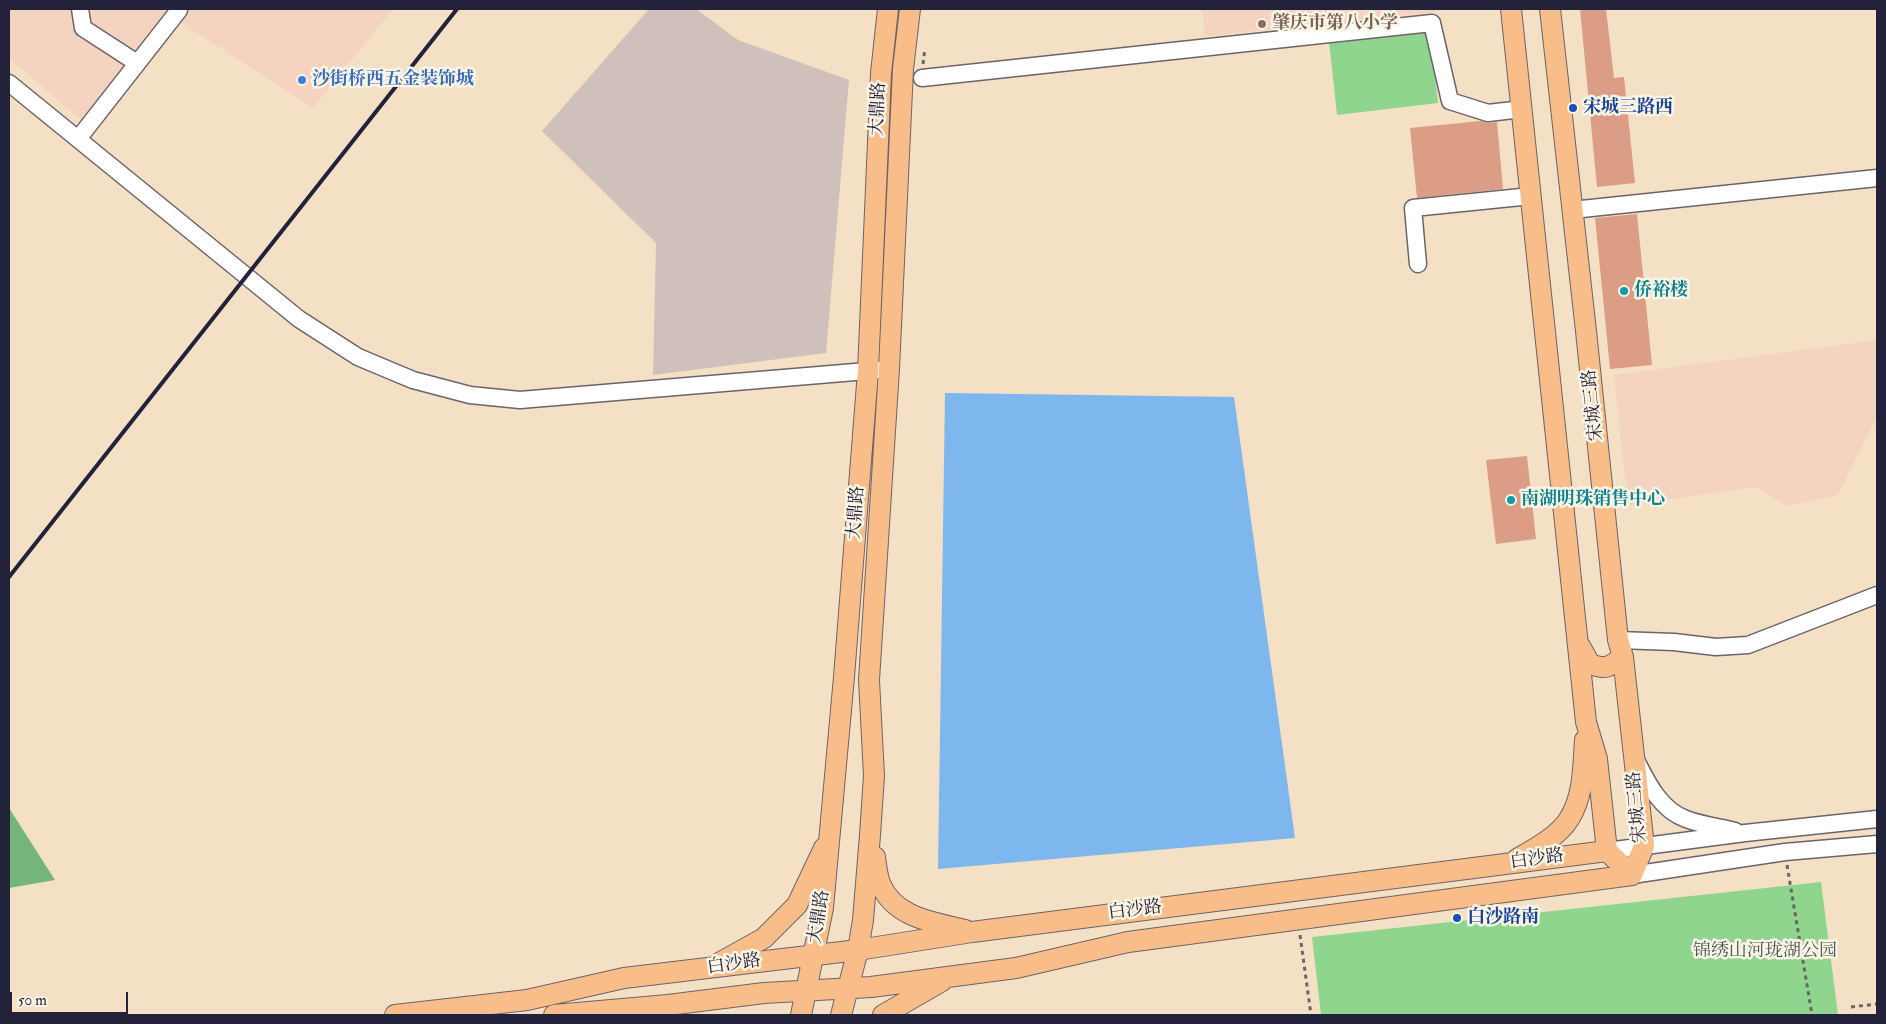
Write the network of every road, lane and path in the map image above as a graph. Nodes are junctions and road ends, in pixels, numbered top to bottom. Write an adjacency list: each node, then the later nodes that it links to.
1 (80, 9): 7 (street)
2 (178, 9): 7 (street)
3 (888, 9): 17 (main road, 大鼎路)
4 (910, 9): 16 (main road, 大鼎路)
5 (1511, 9): 10 (main road, 宋城三路)
6 (1550, 9): 14 (main road, 宋城三路)
7 (138, 63): 11 (street)
8 (922, 78): 10 (street)
9 (9, 82): 11 (street)
10 (1522, 109): 13 (main road, 宋城三路)
11 (78, 139): 17 (street)
12 (1877, 178): 14 (street)
13 (1531, 196): 15 (street); 19 (main road, 宋城三路)
14 (1572, 210): 20 (main road, 宋城三路)
15 (1418, 264)
16 (889, 369): 17 (street); 25 (main road, 大鼎路)
17 (868, 371): 26 (main road, 大鼎路)
18 (1877, 595): 20 (street)
19 (1579, 644): 20 (main road); 21 (main road, 宋城三路)
20 (1620, 648): 22 (main road, 宋城三路)
21 (1586, 722): 29 (main road, 宋城三路); 31 (main road)
22 (1634, 757): 24 (street); 28 (main road, 宋城三路)
23 (1877, 819): 24 (street, 白沙路)
24 (1745, 833): 28 (street, 白沙路)
25 (870, 835): 34 (main road); 35 (main road, 大鼎路)
26 (830, 838): 36 (main road, 大鼎路); 37 (main road)
27 (1877, 844): 30 (street, 白沙路)
28 (1644, 846): 29 (street, 白沙路); 32 (main road, 宋城三路)
29 (1607, 851): 31 (main road, 白沙路); 32 (main road, 宋城三路)
30 (1785, 852): 32 (street, 白沙路); 51 (path)
31 (1506, 865): 34 (main road, 白沙路)
32 (1632, 875): 33 (main road, 白沙路)
33 (1298, 920): 38 (main road, 白沙路); 50 (path)
34 (972, 932): 35 (main road, 白沙路)
35 (858, 950): 36 (main road, 白沙路); 39 (main road, 大鼎路)
36 (814, 954): 37 (main road, 白沙路); 40 (main road, 大鼎路)
37 (709, 969): 44 (main road, 白沙路)
38 (950, 976): 39 (main road, 白沙路); 49 (main road)
39 (848, 989): 40 (main road, 白沙路); 48 (main road, 大鼎路)
40 (806, 991): 42 (main road, 白沙路); 47 (main road, 大鼎路)
41 (1877, 1004): 43 (path)
42 (668, 1006): 45 (main road, 白沙路); 46 (main road)
43 (1851, 1007)
44 (395, 1015)
45 (554, 1015)
46 (704, 1015)
47 (801, 1015)
48 (841, 1015)
49 (883, 1015)
50 (1311, 1015)
51 (1812, 1015)

